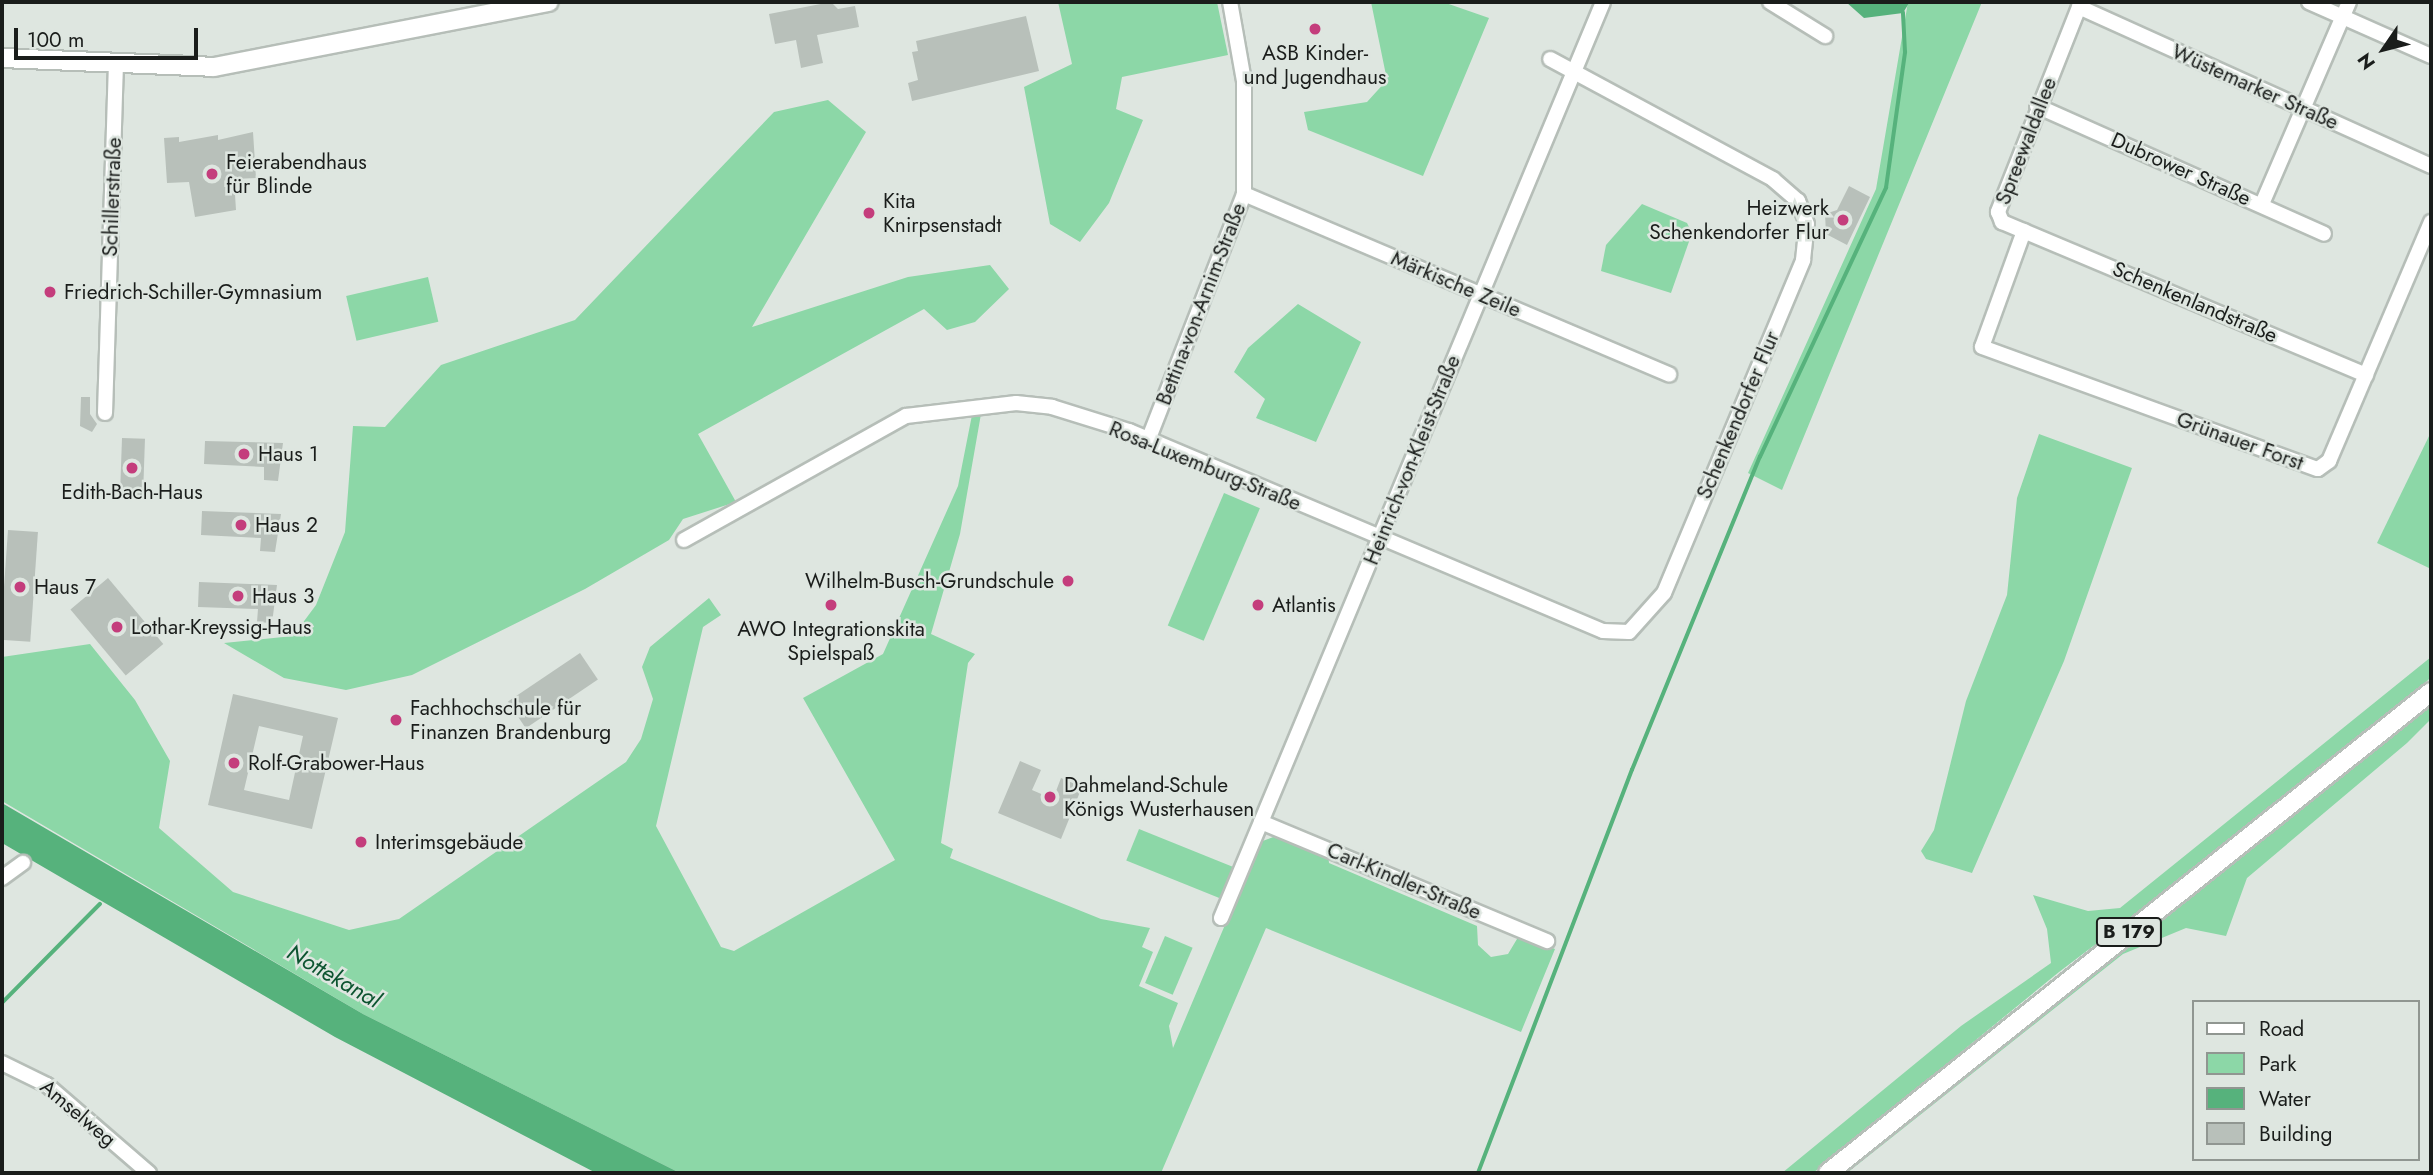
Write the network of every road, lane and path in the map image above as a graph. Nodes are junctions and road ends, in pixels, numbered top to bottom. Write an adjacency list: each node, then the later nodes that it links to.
1 (549, 2): 13 (main road)
2 (1230, 2): 18 (street, Bettina-von-Arnim-Straße)
3 (1603, 2): 14 (street, Heinrich-von-Kleist-Straße)
4 (1770, 2): 9 (street)
5 (2309, 2): 8 (street)
6 (2350, 2): 8 (street)
7 (2080, 4): 15 (street, Spreewaldallee); 16 (street, Wüstemarker Straße)
8 (2342, 17): 10 (street); 16 (street)
9 (1825, 36)
10 (2431, 57)
11 (2, 58): 13 (main road)
12 (1550, 59): 14 (street, Schenkendorfer Flur)
13 (116, 65): 27 (street, Schillerstraße)
14 (1574, 72): 23 (street, Heinrich-von-Kleist-Straße); 29 (street, Schenkendorfer Flur)
15 (2037, 106): 19 (street, Dubrower Straße); 21 (street, Spreewaldallee)
16 (2303, 109): 17 (street, Wüstemarker Straße); 19 (street)
17 (2431, 166)
18 (1244, 194): 23 (street, Märkische Zeile); 28 (street, Bettina-von-Arnim-Straße)
19 (2262, 204): 22 (street, Dubrower Straße)
20 (2431, 222): 26 (street, Grünauer Forst)
21 (2024, 231): 24 (street, Spreewaldallee); 26 (street, Schenkenlandstraße)
22 (2324, 234)
23 (1480, 294): 25 (street, Märkische Zeile); 29 (street, Heinrich-von-Kleist-Straße)
24 (1982, 347): 26 (street, Grünauer Forst)
25 (1669, 374)
26 (2365, 375)
27 (105, 413)
28 (1149, 438): 29 (street, Rosa-Luxemburg-Straße); 30 (street, Rosa-Luxemburg-Straße)
29 (1379, 537): 32 (street, Heinrich-von-Kleist-Straße)
30 (684, 540)
31 (2431, 692): 39 (main road, B 179)
32 (1261, 822): 35 (street, Heinrich-von-Kleist-Straße); 36 (street, Carl-Kindler-Straße)
33 (23, 863): 34 (street)
34 (2, 878)
35 (1221, 918)
36 (1547, 941)
37 (2, 1063): 38 (street, Amselweg)
38 (149, 1173)
39 (1828, 1173)

